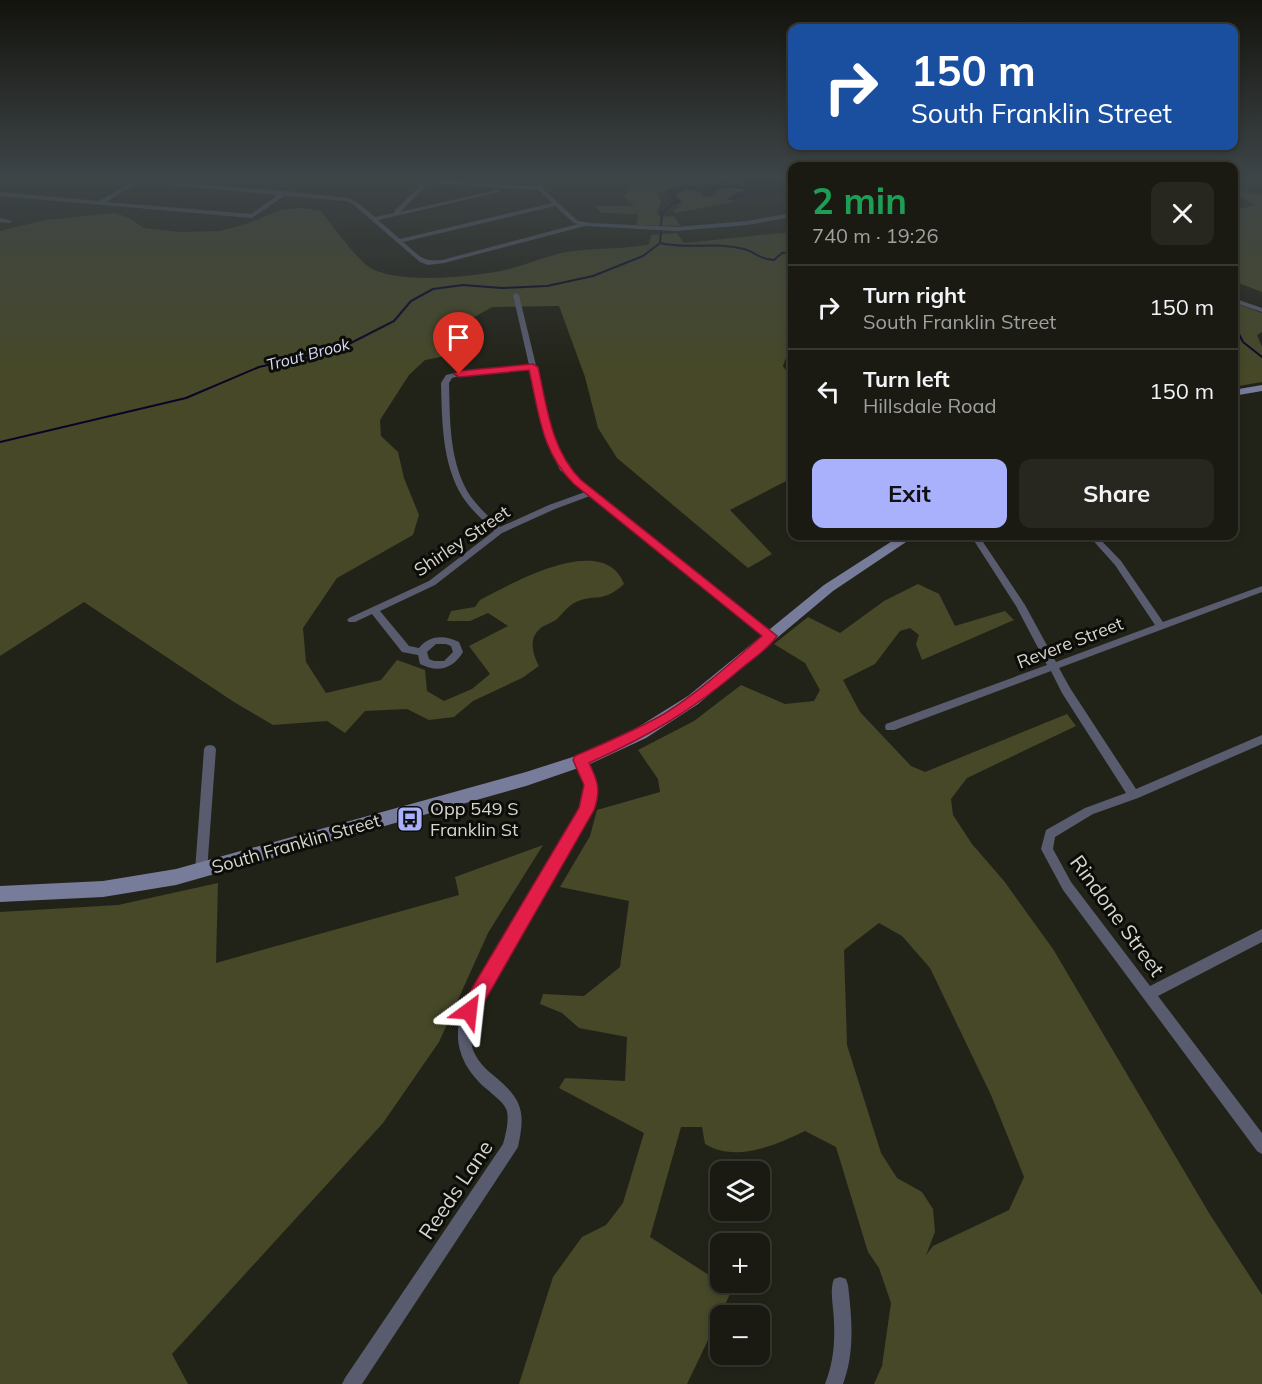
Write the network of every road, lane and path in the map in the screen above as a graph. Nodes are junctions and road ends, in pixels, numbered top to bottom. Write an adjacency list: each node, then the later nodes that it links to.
1 (400, 241): 2 (street)
2 (524, 241)
3 (516, 295): 6 (street)
4 (1238, 302): 5 (street)
5 (1262, 310)
6 (533, 367): 9 (street); 10 (street)
7 (1262, 388): 8 (main road)
8 (1238, 392)
9 (591, 493): 10 (street, Shirley Street); 18 (street)
10 (500, 531): 15 (street, Shirley Street)
11 (903, 540): 18 (main road, South Franklin Street)
12 (978, 540): 20 (street)
13 (1097, 540): 17 (street)
14 (1262, 589): 17 (street, Revere Street)
15 (374, 610): 16 (street, Shirley Street); 19 (street)
16 (352, 620)
17 (1161, 626): 20 (street, Revere Street)
18 (771, 636): 24 (main road, South Franklin Street)
19 (422, 652)
20 (1053, 667): 21 (street, Revere Street); 25 (street)
21 (890, 727)
22 (1262, 739): 25 (street, Rindone Street)
23 (210, 749): 26 (street)
24 (581, 760): 26 (main road, South Franklin Street); 32 (street, Reeds Lane)
25 (1134, 795): 29 (street, Rindone Street)
26 (201, 871): 27 (main road, South Franklin Street)
27 (0, 894)
28 (1262, 935): 29 (street)
29 (1149, 994): 30 (street, Rindone Street)
30 (1262, 1146)
31 (840, 1285): 33 (street)
32 (351, 1384)
33 (834, 1384)

